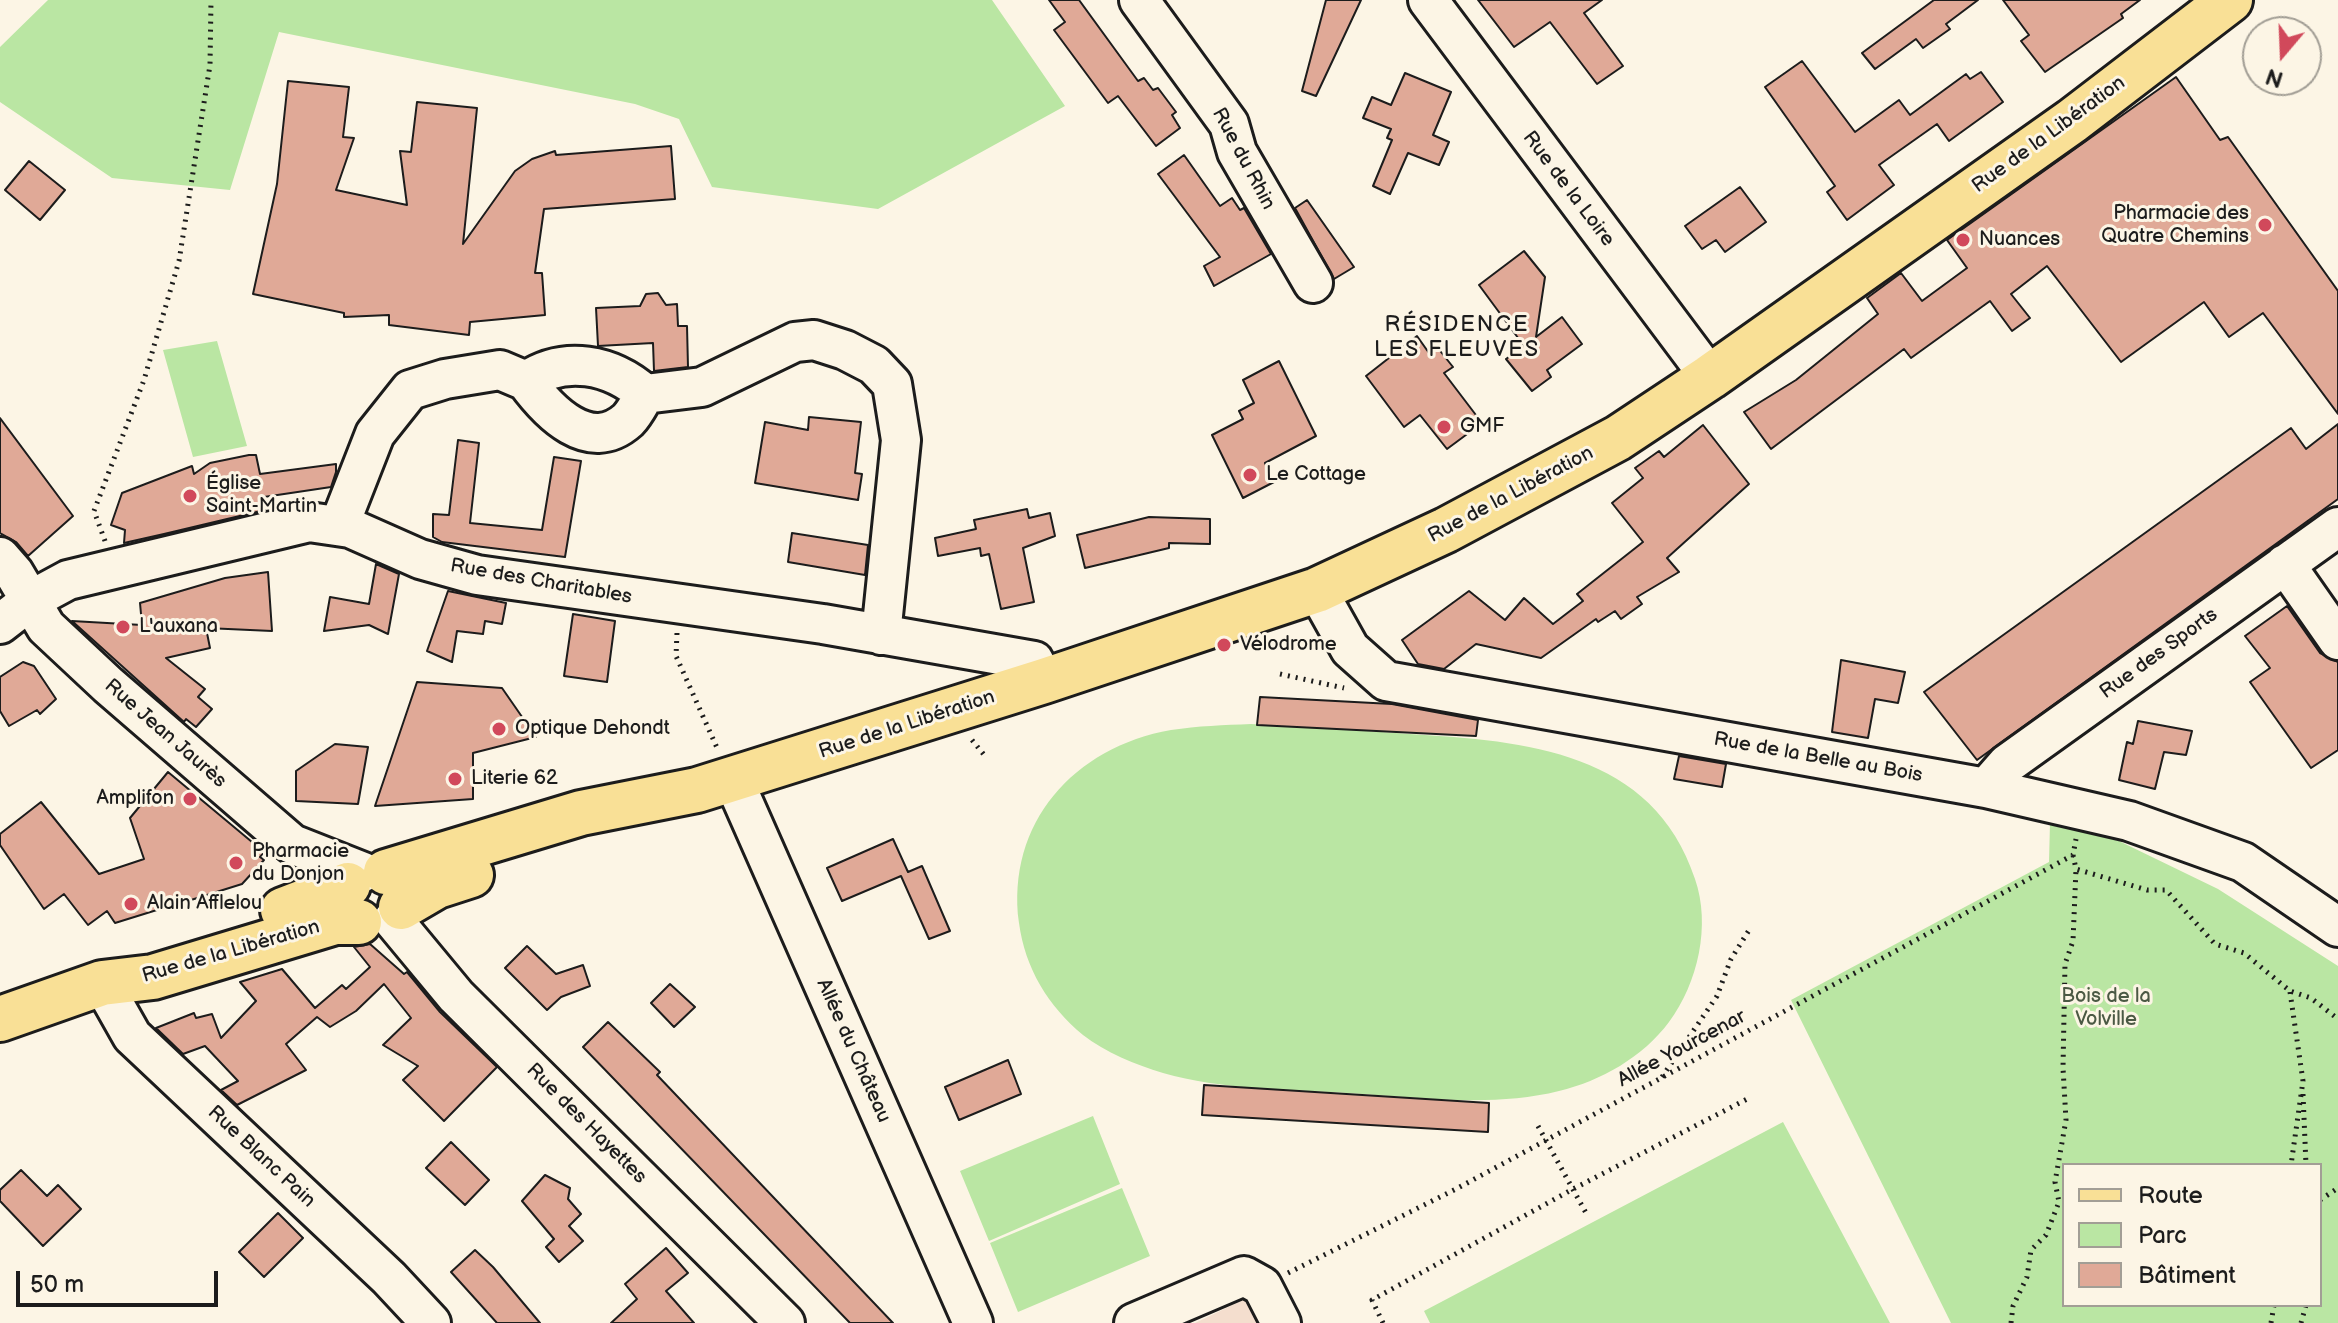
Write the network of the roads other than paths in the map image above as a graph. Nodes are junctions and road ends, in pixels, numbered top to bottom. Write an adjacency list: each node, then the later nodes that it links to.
1 (1139, 0): 6 (street, Rue du Rhin)
2 (1428, 0): 7 (street, Rue de la Loire)
3 (2230, 0): 5 (main road, Rue de la Libération)
4 (2257, 0): 5 (main road)
5 (2188, 33): 7 (main road, Rue de la Libération)
6 (1313, 283)
7 (1710, 377): 14 (main road, Rue de la Libération)
8 (526, 381): 9 (street); 9 (street); 10 (street)
9 (645, 394): 17 (street)
10 (339, 526): 15 (street, Rue des Charitables); 17 (street, Rue des Charitables)
11 (2338, 527): 13 (street, Rue des Sports)
12 (0, 557): 15 (street, Rue Jean Jaurès)
13 (2285, 564): 18 (street); 21 (street, Rue des Sports)
14 (1317, 590): 19 (main road, Rue de la Libération); 21 (street, Rue de la Belle au Bois)
15 (31, 600): 16 (street, Rue des Charitables); 22 (street, Rue Jean Jaurès)
16 (0, 624)
17 (881, 635): 19 (street, Rue des Charitables)
18 (2338, 640)
19 (1044, 681): 20 (main road, Rue de la Libération)
20 (733, 779): 22 (main road, Rue de la Libération); 28 (street, Allée du Château)
21 (1986, 788): 23 (street, Rue de la Belle au Bois)
22 (375, 896): 24 (main road, Rue de la Libération); 27 (street, Rue des Hayettes)
23 (2338, 927)
24 (102, 983): 25 (main road, Rue de la Libération); 26 (street, Rue Blanc Pain)
25 (0, 1019)
26 (431, 1323)
27 (785, 1323)
28 (973, 1323)
29 (1134, 1323): 30 (street)
30 (1281, 1323)

